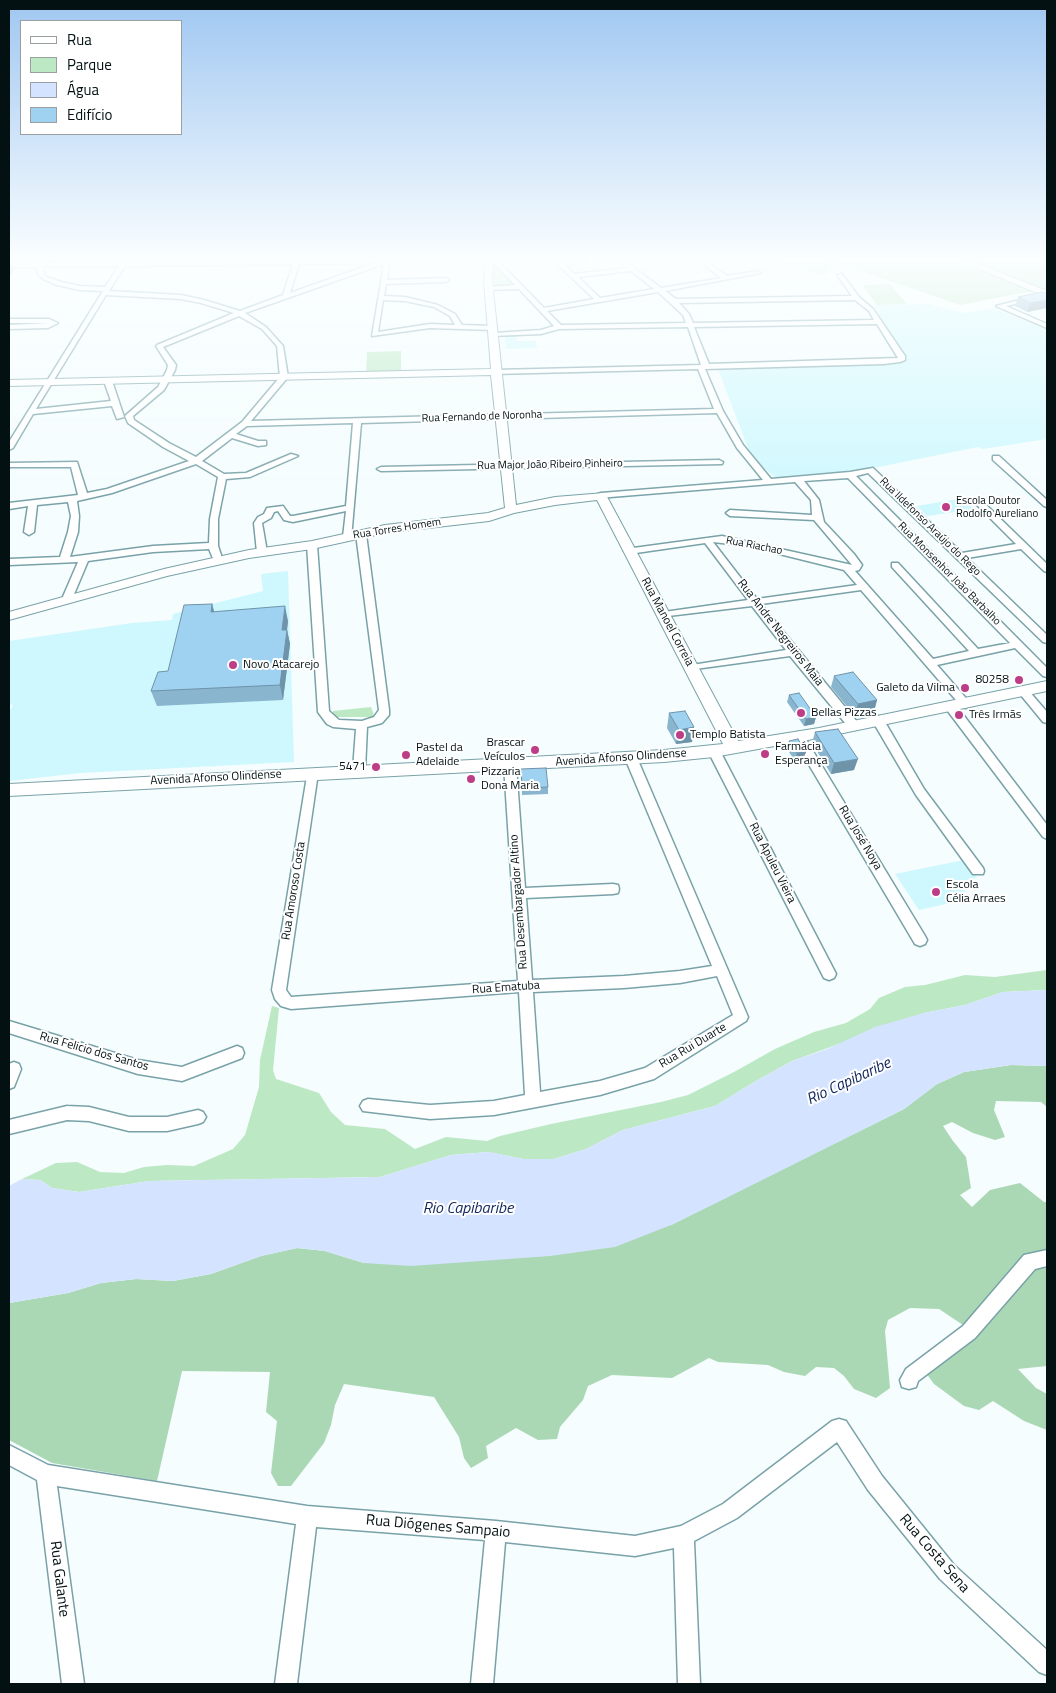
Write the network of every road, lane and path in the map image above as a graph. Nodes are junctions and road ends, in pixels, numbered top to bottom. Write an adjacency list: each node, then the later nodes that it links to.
1 (75, 340): 12 (street)
2 (170, 340): 10 (street)
3 (275, 340): 9 (street)
4 (494, 340): 8 (street)
5 (696, 340): 7 (street)
6 (890, 340): 7 (street)
7 (704, 367): 8 (street); 15 (street)
8 (496, 372): 9 (street); 18 (street)
9 (284, 377): 10 (street); 20 (street)
10 (167, 380): 11 (street); 17 (street)
11 (108, 381): 12 (street); 14 (street)
12 (50, 382): 13 (street); 16 (street)
13 (9, 383)
14 (115, 404): 16 (street); 17 (street)
15 (718, 411): 18 (street, Rua Fernando de Noronha); 34 (street)
16 (31, 412): 23 (street)
17 (124, 416): 26 (street)
18 (502, 416): 19 (street, Rua Fernando de Noronha); 29 (street)
19 (358, 421): 20 (street, Rua Fernando de Noronha); 42 (street)
20 (245, 424): 21 (street)
21 (231, 435): 22 (street); 26 (street)
22 (263, 444)
23 (9, 448)
24 (294, 456): 32 (street)
25 (996, 458): 40 (street)
26 (196, 461): 32 (street); 35 (street)
27 (719, 462): 29 (street, Rua Major João Ribeiro Pinheiro)
28 (9, 465): 35 (street)
29 (505, 466): 30 (street, Rua Major João Ribeiro Pinheiro); 43 (street)
30 (381, 469)
31 (850, 475): 33 (street, Rua Ildefonso Araújo do Rego); 54 (street, Rua Ildefonso Araújo do Rego); 68 (street, Rua Monsenhor João Barbalho)
32 (222, 477): 50 (street)
33 (795, 480): 34 (street, Rua Torres Homem); 45 (street)
34 (769, 482): 36 (street, Rua Torres Homem)
35 (83, 496): 37 (street)
36 (600, 496): 43 (street, Rua Torres Homem); 52 (street, Rua Manoel Correia)
37 (72, 500): 39 (street); 56 (street)
38 (976, 500): 51 (street)
39 (33, 504): 41 (street); 46 (street)
40 (1047, 504)
41 (9, 506)
42 (350, 508): 47 (street); 53 (street)
43 (511, 510): 47 (street, Rua Torres Homem)
44 (730, 513): 45 (street)
45 (817, 518): 60 (street)
46 (29, 532)
47 (355, 536): 49 (street, Rua Torres Homem); 79 (street)
48 (707, 540): 52 (street, Rua Riachao); 60 (street, Rua Riachao); 64 (street, Rua Andre Negreiros Maia)
49 (312, 545): 53 (street, Rua Torres Homem); 79 (street)
50 (213, 546): 55 (street); 57 (street)
51 (1022, 546): 54 (street); 61 (street)
52 (629, 551): 65 (street, Rua Manoel Correia)
53 (262, 552): 57 (street, Rua Torres Homem)
54 (960, 556): 67 (street, Rua Ildefonso Araújo do Rego)
55 (84, 559): 56 (street); 63 (street)
56 (64, 560): 58 (street)
57 (218, 561): 63 (street, Rua Torres Homem)
58 (9, 562)
59 (895, 565): 70 (street)
60 (847, 568): 62 (street)
61 (1047, 569)
62 (863, 587): 64 (street); 71 (street)
63 (67, 599): 66 (street, Rua Torres Homem)
64 (754, 601): 65 (street); 69 (street, Rua Andre Negreiros Maia)
65 (664, 615): 72 (street, Rua Manoel Correia)
66 (9, 616)
67 (1047, 640)
68 (1018, 644): 70 (street); 73 (street, Rua Monsenhor João Barbalho)
69 (793, 652): 72 (street); 80 (street, Rua Andre Negreiros Maia)
70 (976, 653): 71 (street)
71 (930, 663): 76 (street)
72 (692, 668): 82 (street, Rua Manoel Correia)
73 (1047, 674)
74 (1047, 686): 75 (street, Avenida Afonso Olindense)
75 (1024, 692): 76 (street, Avenida Afonso Olindense); 77 (street)
76 (958, 706): 78 (street, Avenida Afonso Olindense); 89 (street)
77 (1047, 719)
78 (878, 720): 80 (street, Avenida Afonso Olindense); 90 (street)
79 (362, 725): 86 (street)
80 (854, 726): 81 (street, Avenida Afonso Olindense)
81 (798, 736): 82 (street, Avenida Afonso Olindense); 93 (street, Rua José Noya)
82 (734, 748): 83 (street, Avenida Afonso Olindense)
83 (714, 751): 84 (street, Avenida Afonso Olindense); 95 (street, Rua Apuleu Vieira)
84 (631, 758): 85 (street, Avenida Afonso Olindense); 94 (street, Rua Rui Duarte)
85 (510, 764): 86 (street, Avenida Afonso Olindense); 92 (street, Rua Desembargador Altino)
86 (359, 770): 87 (street, Avenida Afonso Olindense)
87 (312, 773): 88 (street, Avenida Afonso Olindense); 97 (street, Rua Amoroso Costa)
88 (9, 790)
89 (1047, 834)
90 (978, 871)
91 (613, 889): 92 (street)
92 (519, 893): 96 (street, Rua Desembargador Altino)
93 (920, 940)
94 (720, 970): 96 (street, Rua Ematuba); 100 (street, Rua Rui Duarte)
95 (829, 974)
96 (525, 986): 97 (street, Rua Ematuba); 100 (street, Rua Desembargador Altino)
97 (291, 1003)
98 (9, 1028): 99 (street, Rua Felicio dos Santos)
99 (237, 1053)
100 (533, 1100): 101 (street, Rua Rui Duarte)
101 (368, 1106)
102 (198, 1117): 103 (street)
103 (9, 1127)
104 (1047, 1258): 105 (street)
105 (910, 1380)
106 (839, 1428): 111 (street, Rua Diógenes Sampaio); 112 (street, Rua Costa Sena)
107 (9, 1455): 108 (street, Rua Diógenes Sampaio)
108 (46, 1474): 109 (street, Rua Diógenes Sampaio); 113 (street, Rua Galante)
109 (307, 1516): 110 (street, Rua Diógenes Sampaio); 114 (street)
110 (496, 1531): 111 (street, Rua Diógenes Sampaio); 115 (street)
111 (684, 1536): 116 (street)
112 (1047, 1664)
113 (73, 1684)
114 (286, 1684)
115 (482, 1684)
116 (689, 1684)

